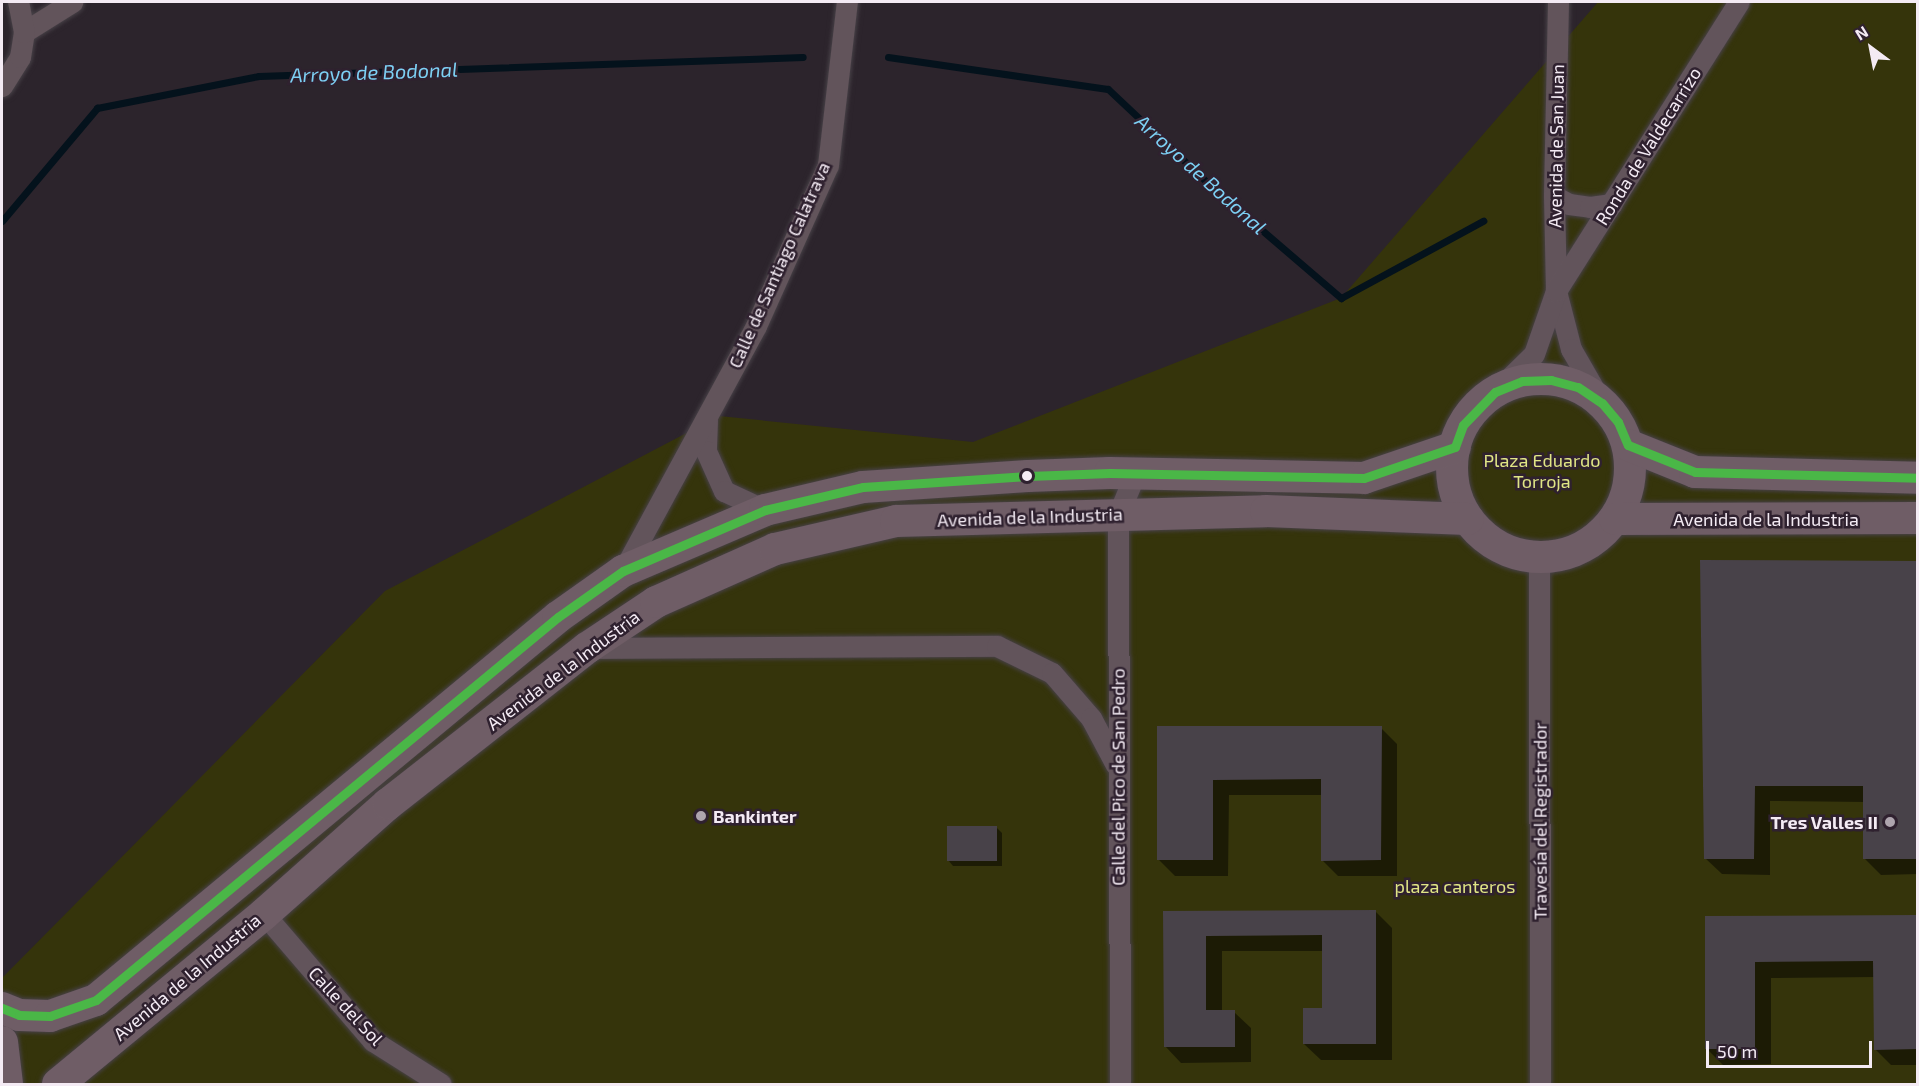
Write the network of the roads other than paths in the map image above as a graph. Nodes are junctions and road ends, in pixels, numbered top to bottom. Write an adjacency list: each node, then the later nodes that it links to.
1 (18, 2): 6 (street)
2 (72, 2): 6 (street)
3 (847, 2): 13 (street, Calle de Santiago Calatrava)
4 (1558, 2): 8 (street, Avenida de San Juan)
5 (1739, 2): 9 (street, Ronda de Valdecarrizo)
6 (24, 32): 7 (street)
7 (2, 86)
8 (1554, 196): 9 (street); 10 (street, Avenida de San Juan)
9 (1612, 204): 10 (street, Ronda de Valdecarrizo)
10 (1556, 291): 11 (street, Ronda de Valdecarrizo); 12 (street)
11 (1495, 392): 12 (street); 15 (street)
12 (1602, 403): 14 (street)
13 (707, 416): 18 (street, Calle de Santiago Calatrava); 24 (street, Calle de Santiago Calatrava)
14 (1628, 445): 17 (street); 22 (street)
15 (1455, 447): 16 (street); 21 (street)
16 (1135, 474): 18 (street); 19 (street, Calle del Pico de San Pedro)
17 (1917, 478)
18 (765, 510): 24 (street)
19 (1118, 515): 21 (street, Avenida de la Industria); 25 (street, Avenida de la Industria); 26 (street, Calle del Pico de San Pedro)
20 (1917, 518): 22 (street, Avenida de la Industria)
21 (1468, 519): 23 (street)
22 (1615, 519): 23 (street)
23 (1539, 557): 34 (street, Travesía del Registrador)
24 (623, 571): 28 (street)
25 (587, 648): 26 (street); 27 (street, Avenida de la Industria)
26 (1118, 769): 33 (street, Calle del Pico de San Pedro)
27 (264, 914): 31 (street, Avenida de la Industria); 32 (street, Calle del Sol)
28 (2, 1008)
29 (2, 1042): 30 (street)
30 (7, 1084)
31 (58, 1084)
32 (441, 1084)
33 (1120, 1084)
34 (1540, 1084)

